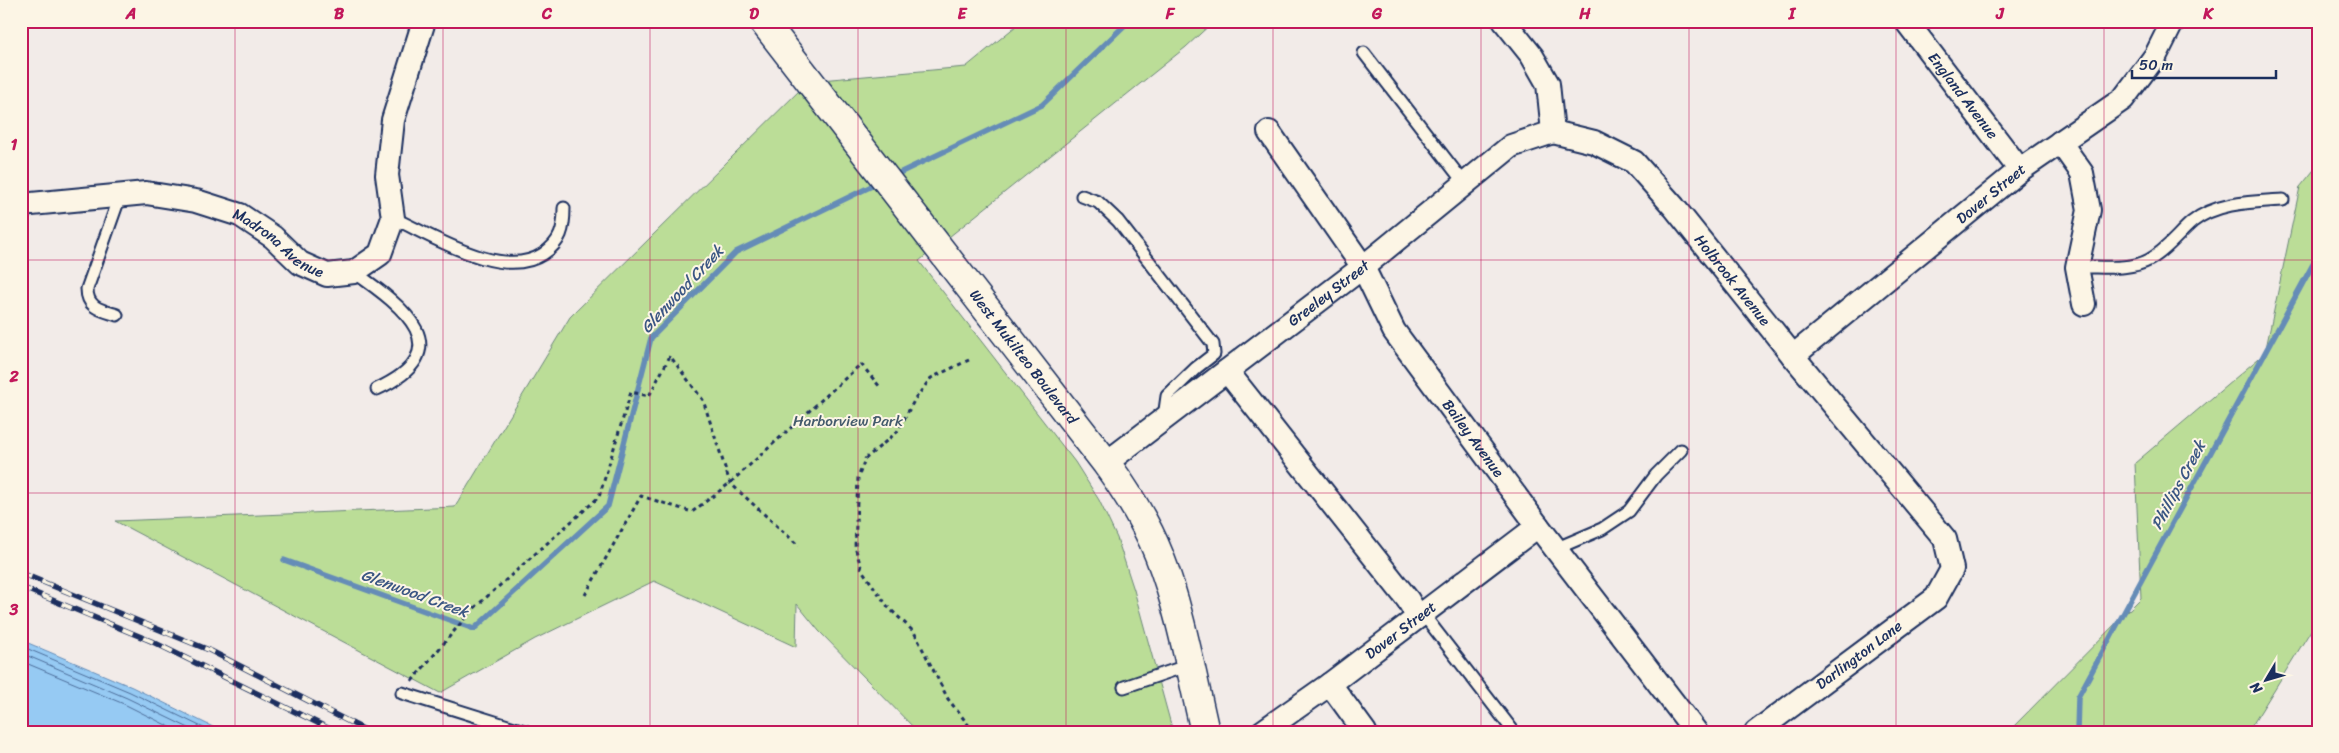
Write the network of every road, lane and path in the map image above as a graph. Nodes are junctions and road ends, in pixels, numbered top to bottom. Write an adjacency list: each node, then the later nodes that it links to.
1 (424, 21): 17 (street, Madrona Avenue)
2 (763, 21): 30 (main road, West Mukilteo Boulevard)
3 (1504, 21): 8 (street)
4 (1906, 21): 10 (street, England Avenue)
5 (2173, 21): 9 (street, Dover Street)
6 (1364, 53): 11 (lane)
7 (1269, 132): 18 (street, Bailey Avenue)
8 (1553, 132): 11 (street, Greeley Street); 23 (street, Holbrook Avenue)
9 (2060, 142): 10 (street, Dover Street); 19 (street)
10 (2020, 170): 23 (street, Dover Street)
11 (1465, 184): 18 (street, Greeley Street)
12 (120, 196): 15 (street, Madrona Avenue); 20 (street, Madrona Avenue); 22 (lane)
13 (1082, 196): 28 (lane)
14 (2283, 200): 19 (lane)
15 (21, 205)
16 (564, 208): 17 (lane)
17 (393, 218): 20 (street, Madrona Avenue)
18 (1363, 267): 25 (street, Greeley Street); 32 (street, Bailey Avenue)
19 (2077, 267): 21 (street)
20 (354, 272): 27 (lane)
21 (2084, 304)
22 (117, 315)
23 (1793, 356): 35 (street, Holbrook Avenue)
24 (969, 360): 43 (path)
25 (1227, 371): 28 (street, Greeley Street); 37 (street)
26 (880, 386): 31 (path)
27 (377, 389)
28 (1164, 419): 30 (street, Greeley Street)
29 (1681, 450): 34 (lane)
30 (1106, 463): 38 (main road, West Mukilteo Boulevard)
31 (730, 483): 33 (path); 36 (path); 41 (path)
32 (1538, 526): 34 (street, Bailey Avenue); 37 (street, Dover Street)
33 (799, 546)
34 (1555, 549): 48 (street, Bailey Avenue)
35 (1952, 570): 49 (street, Darlington Lane)
36 (585, 595)
37 (1421, 616): 39 (street, Dover Street); 47 (lane)
38 (1189, 665): 40 (lane); 44 (main road, West Mukilteo Boulevard)
39 (1330, 684): 45 (street, Dover Street); 46 (street)
40 (1124, 687)
41 (402, 693): 42 (lane)
42 (527, 732)
43 (974, 732)
44 (1206, 732)
45 (1262, 732)
46 (1365, 732)
47 (1514, 732)
48 (1696, 732)
49 (1756, 732)

